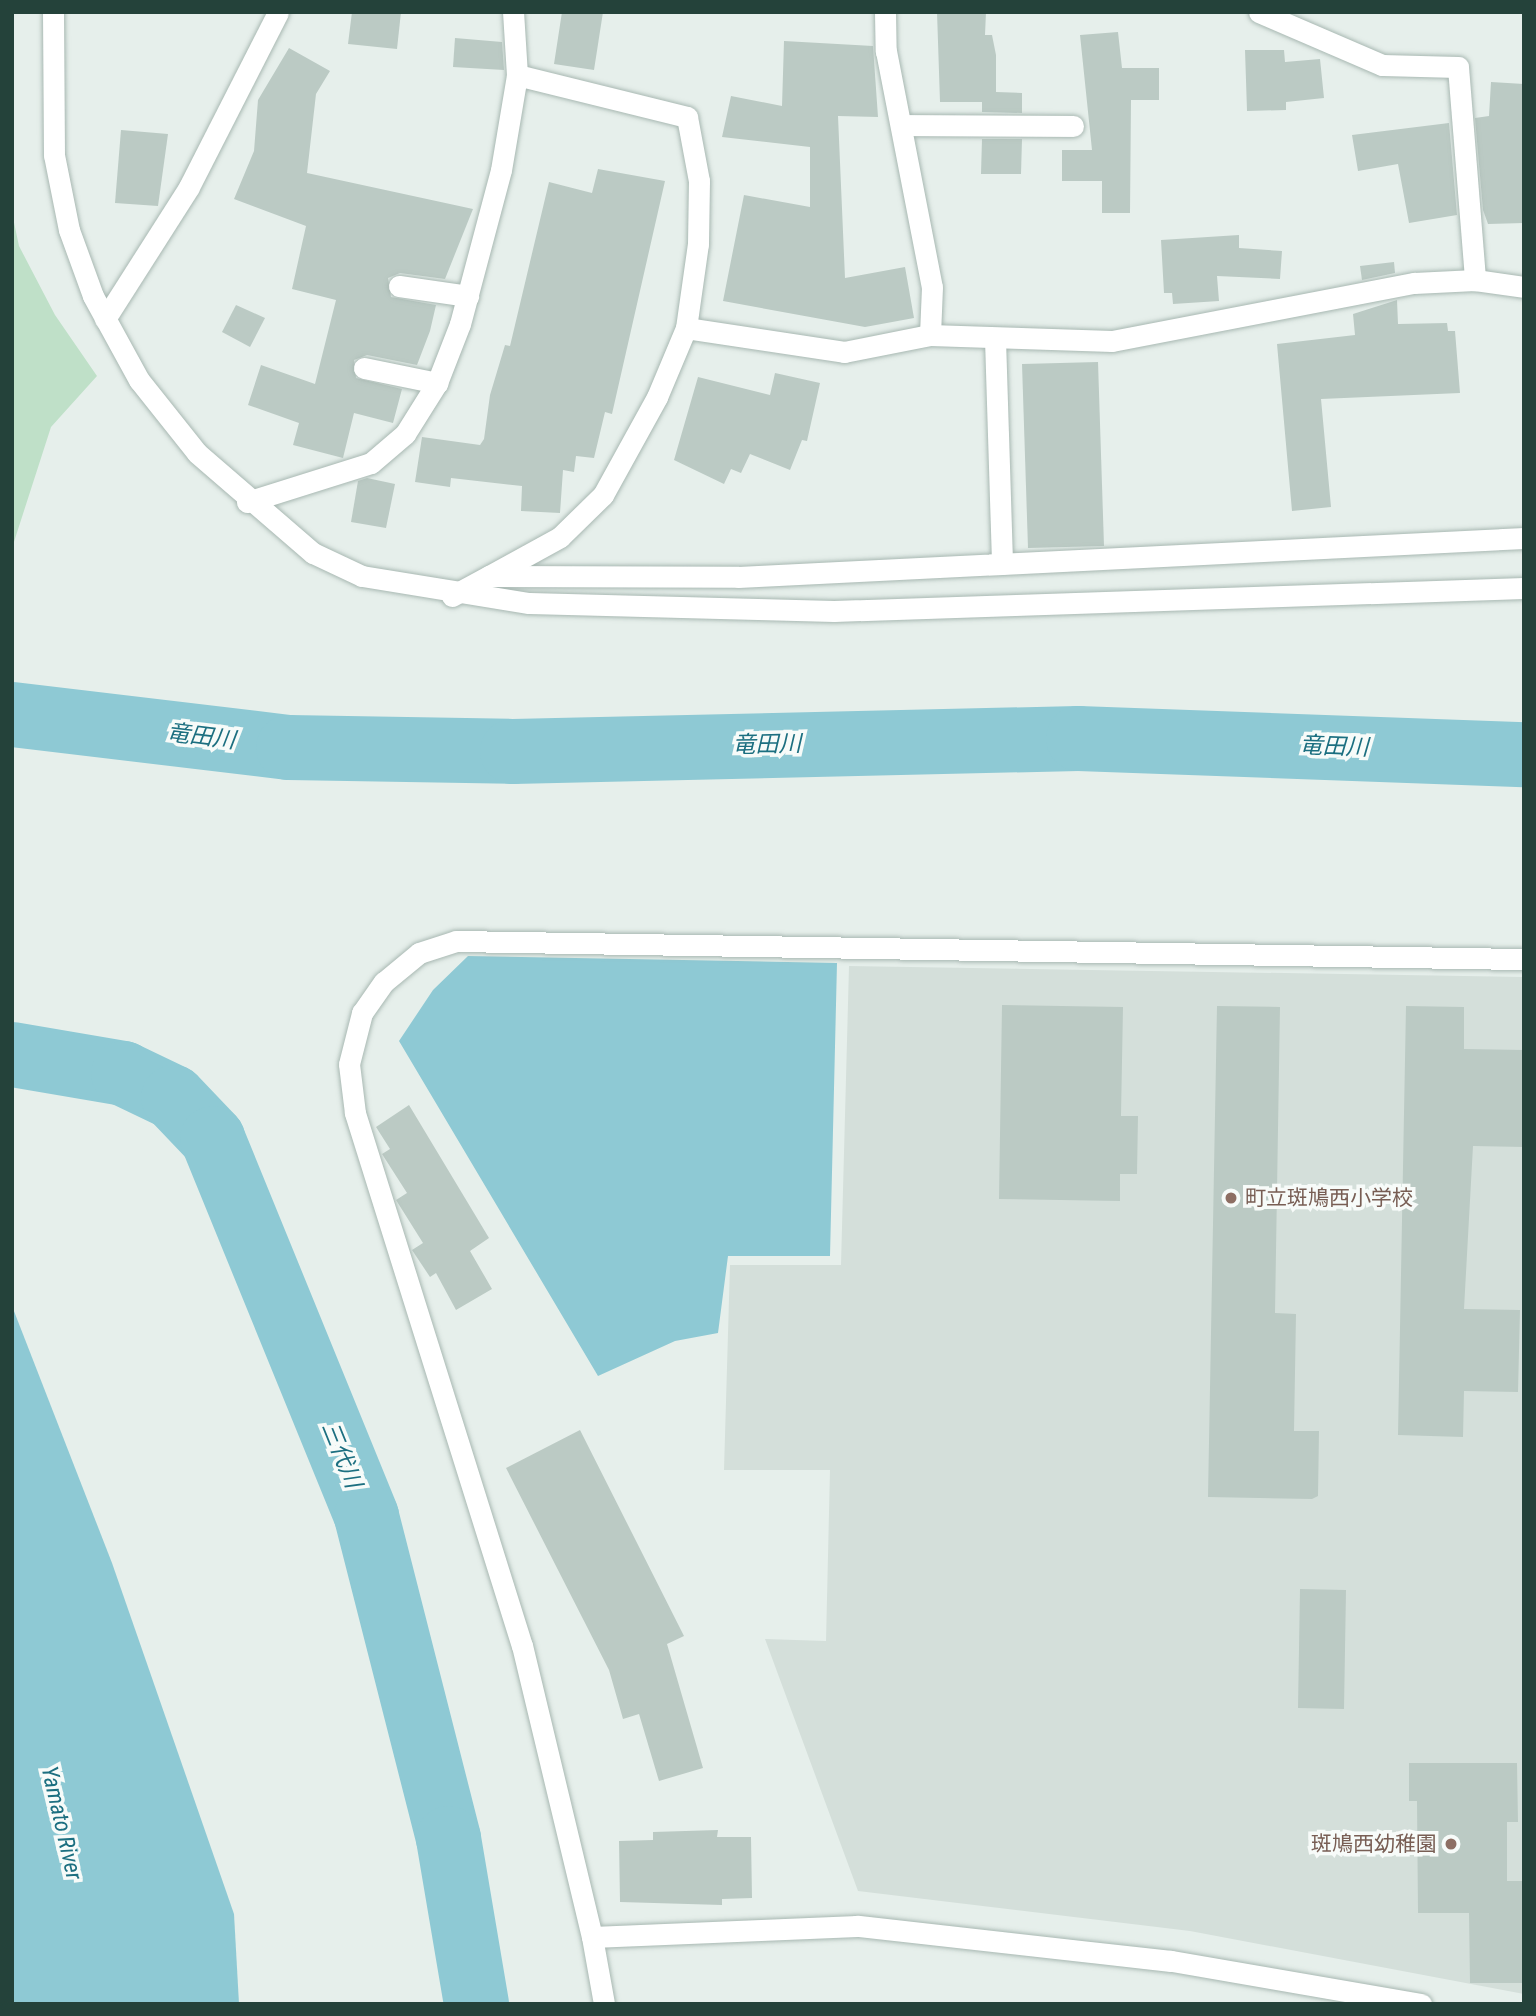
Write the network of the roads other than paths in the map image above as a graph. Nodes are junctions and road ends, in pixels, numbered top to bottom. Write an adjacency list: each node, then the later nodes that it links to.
1 (52, 12): 13 (street)
2 (278, 12): 13 (street)
3 (513, 12): 6 (street)
4 (885, 12): 7 (street)
5 (1259, 12): 9 (street)
6 (517, 75): 12 (street); 14 (street)
7 (902, 125): 8 (street); 15 (street)
8 (1073, 126)
9 (1475, 280): 11 (street); 16 (street)
10 (399, 286): 12 (street)
11 (1524, 287)
12 (468, 296): 18 (street)
13 (105, 319): 19 (street)
14 (686, 328): 15 (street); 22 (street)
15 (930, 335): 16 (street)
16 (995, 339): 21 (street)
17 (363, 368): 18 (street)
18 (437, 383): 19 (street)
19 (247, 502): 24 (street)
20 (1524, 538): 21 (street)
21 (1002, 565): 22 (street)
22 (489, 576): 24 (street)
23 (1524, 588): 24 (street)
24 (452, 596)
25 (1524, 959): 26 (street)
26 (592, 1937): 27 (street); 28 (street)
27 (604, 2004)
28 (1420, 2004)

